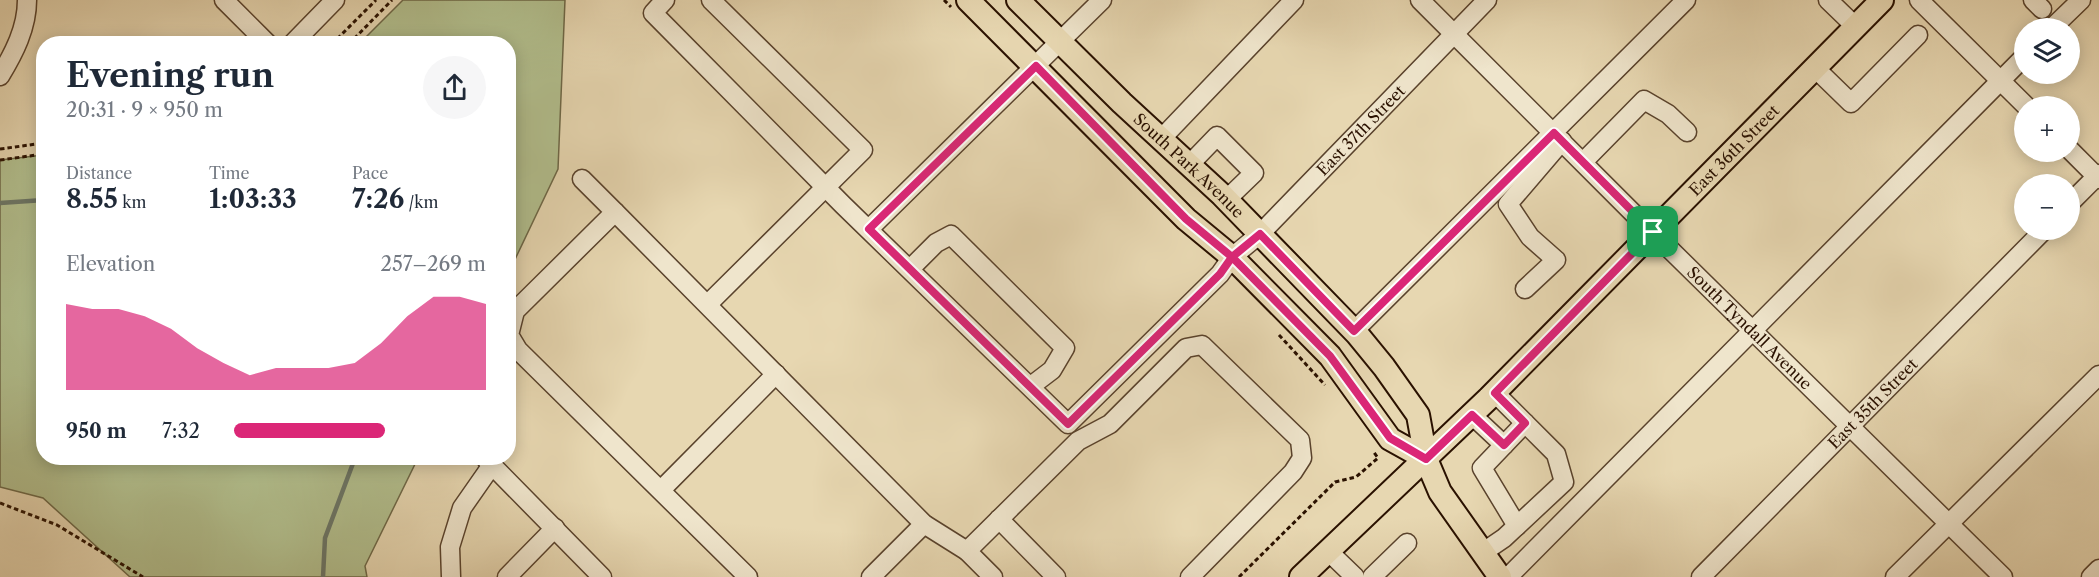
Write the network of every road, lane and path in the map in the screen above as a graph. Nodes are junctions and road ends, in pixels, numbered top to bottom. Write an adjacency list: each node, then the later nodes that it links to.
1 (27, 0): 31 (street)
2 (224, 0): 23 (street)
3 (335, 0): 24 (street)
4 (376, 0): 25 (path)
5 (392, 0): 26 (path)
6 (665, 0): 46 (street)
7 (711, 0): 46 (street)
8 (968, 0): 28 (main road)
9 (1018, 0): 27 (main road, South Park Avenue)
10 (1102, 0): 27 (street)
11 (1294, 0): 36 (street)
12 (1420, 0): 21 (street, South Tyndall Avenue)
13 (1487, 0): 21 (street, East 37th Street)
14 (1686, 0): 35 (street)
15 (1828, 0): 20 (street)
16 (1882, 0): 20 (main road, East 36th Street)
17 (1919, 0): 32 (street)
18 (2081, 0): 19 (street)
19 (2062, 18)
20 (1856, 27): 30 (main road, East 36th Street)
21 (1454, 33): 35 (street, South Tyndall Avenue); 52 (street, East 37th Street)
22 (1918, 35): 30 (street)
23 (260, 36)
24 (300, 36)
25 (340, 36)
26 (357, 36)
27 (1060, 42): 28 (street); 36 (main road, South Park Avenue)
28 (1036, 66): 50 (street); 54 (main road)
29 (2014, 67): 32 (street)
30 (1815, 68): 51 (main road, East 36th Street)
31 (0, 76)
32 (2000, 81): 33 (street); 59 (street)
33 (2016, 96)
34 (1687, 132): 42 (street)
35 (1558, 137): 42 (street, South Tyndall Avenue); 56 (street); 60 (street)
36 (1161, 139): 43 (main road, South Park Avenue)
37 (36, 144): 38 (path)
38 (0, 149)
39 (36, 155): 41 (path)
40 (2080, 159): 44 (street)
41 (0, 160)
42 (1583, 162): 51 (street, South Tyndall Avenue)
43 (1189, 165): 48 (main road, South Park Avenue); 48 (street)
44 (2098, 176): 47 (street)
45 (582, 179): 49 (street)
46 (826, 187): 50 (street); 57 (street)
47 (2080, 193)
48 (1227, 200): 52 (main road, South Park Avenue)
49 (615, 212): 57 (street); 58 (street)
50 (869, 229): 55 (street)
51 (1653, 232): 59 (street, South Tyndall Avenue); 65 (main road, East 36th Street)
52 (1260, 234): 54 (street, East 37th Street); 60 (main road, South Park Avenue)
53 (2034, 240): 69 (street, East 35th Street)
54 (1232, 257): 68 (street, East 37th Street); 73 (main road)
55 (910, 269): 64 (street); 64 (street)
56 (1525, 289)
57 (708, 304): 62 (street)
58 (516, 310)
59 (1754, 330): 69 (street, South Tyndall Avenue); 102 (street)
60 (1354, 331): 73 (main road, South Park Avenue)
61 (516, 347): 76 (street)
62 (776, 374): 76 (street); 80 (street)
63 (2099, 375): 79 (street)
64 (1031, 386): 68 (street)
65 (1495, 393): 66 (main road, East 36th Street); 67 (street)
66 (1472, 415): 71 (street); 73 (main road, East 36th Street)
67 (1525, 423): 71 (street); 81 (street)
68 (1068, 424): 70 (street)
69 (1850, 426): 79 (street, South Tyndall Avenue); 103 (street, East 35th Street)
70 (1078, 441): 78 (street); 96 (street)
71 (1504, 445): 81 (street)
72 (1378, 458): 97 (path)
73 (1426, 459): 85 (main road, East 36th Street); 86 (main road, South Park Avenue)
74 (487, 465): 89 (street)
75 (493, 465): 82 (street)
76 (661, 490): 92 (street)
77 (0, 503): 88 (path)
78 (999, 519): 84 (street); 95 (street)
79 (1948, 523): 104 (street); 105 (street, South Tyndall Avenue)
80 (924, 524): 84 (street); 93 (street)
81 (1517, 526): 86 (street)
82 (555, 528): 90 (street); 91 (street)
83 (1407, 543): 100 (street)
84 (967, 551): 94 (street)
85 (1328, 551): 98 (main road, East 36th Street); 99 (street)
86 (1482, 553): 101 (main road, South Park Avenue)
87 (2099, 569): 106 (street)
88 (143, 577)
89 (451, 577)
90 (507, 577)
91 (602, 577)
92 (748, 577)
93 (871, 577)
94 (993, 577)
95 (1056, 577)
96 (1190, 577)
97 (1239, 577)
98 (1301, 577)
99 (1355, 577)
100 (1372, 577)
101 (1500, 577)
102 (1508, 577)
103 (1701, 577)
104 (1895, 577)
105 (2003, 577)
106 (2091, 577)

